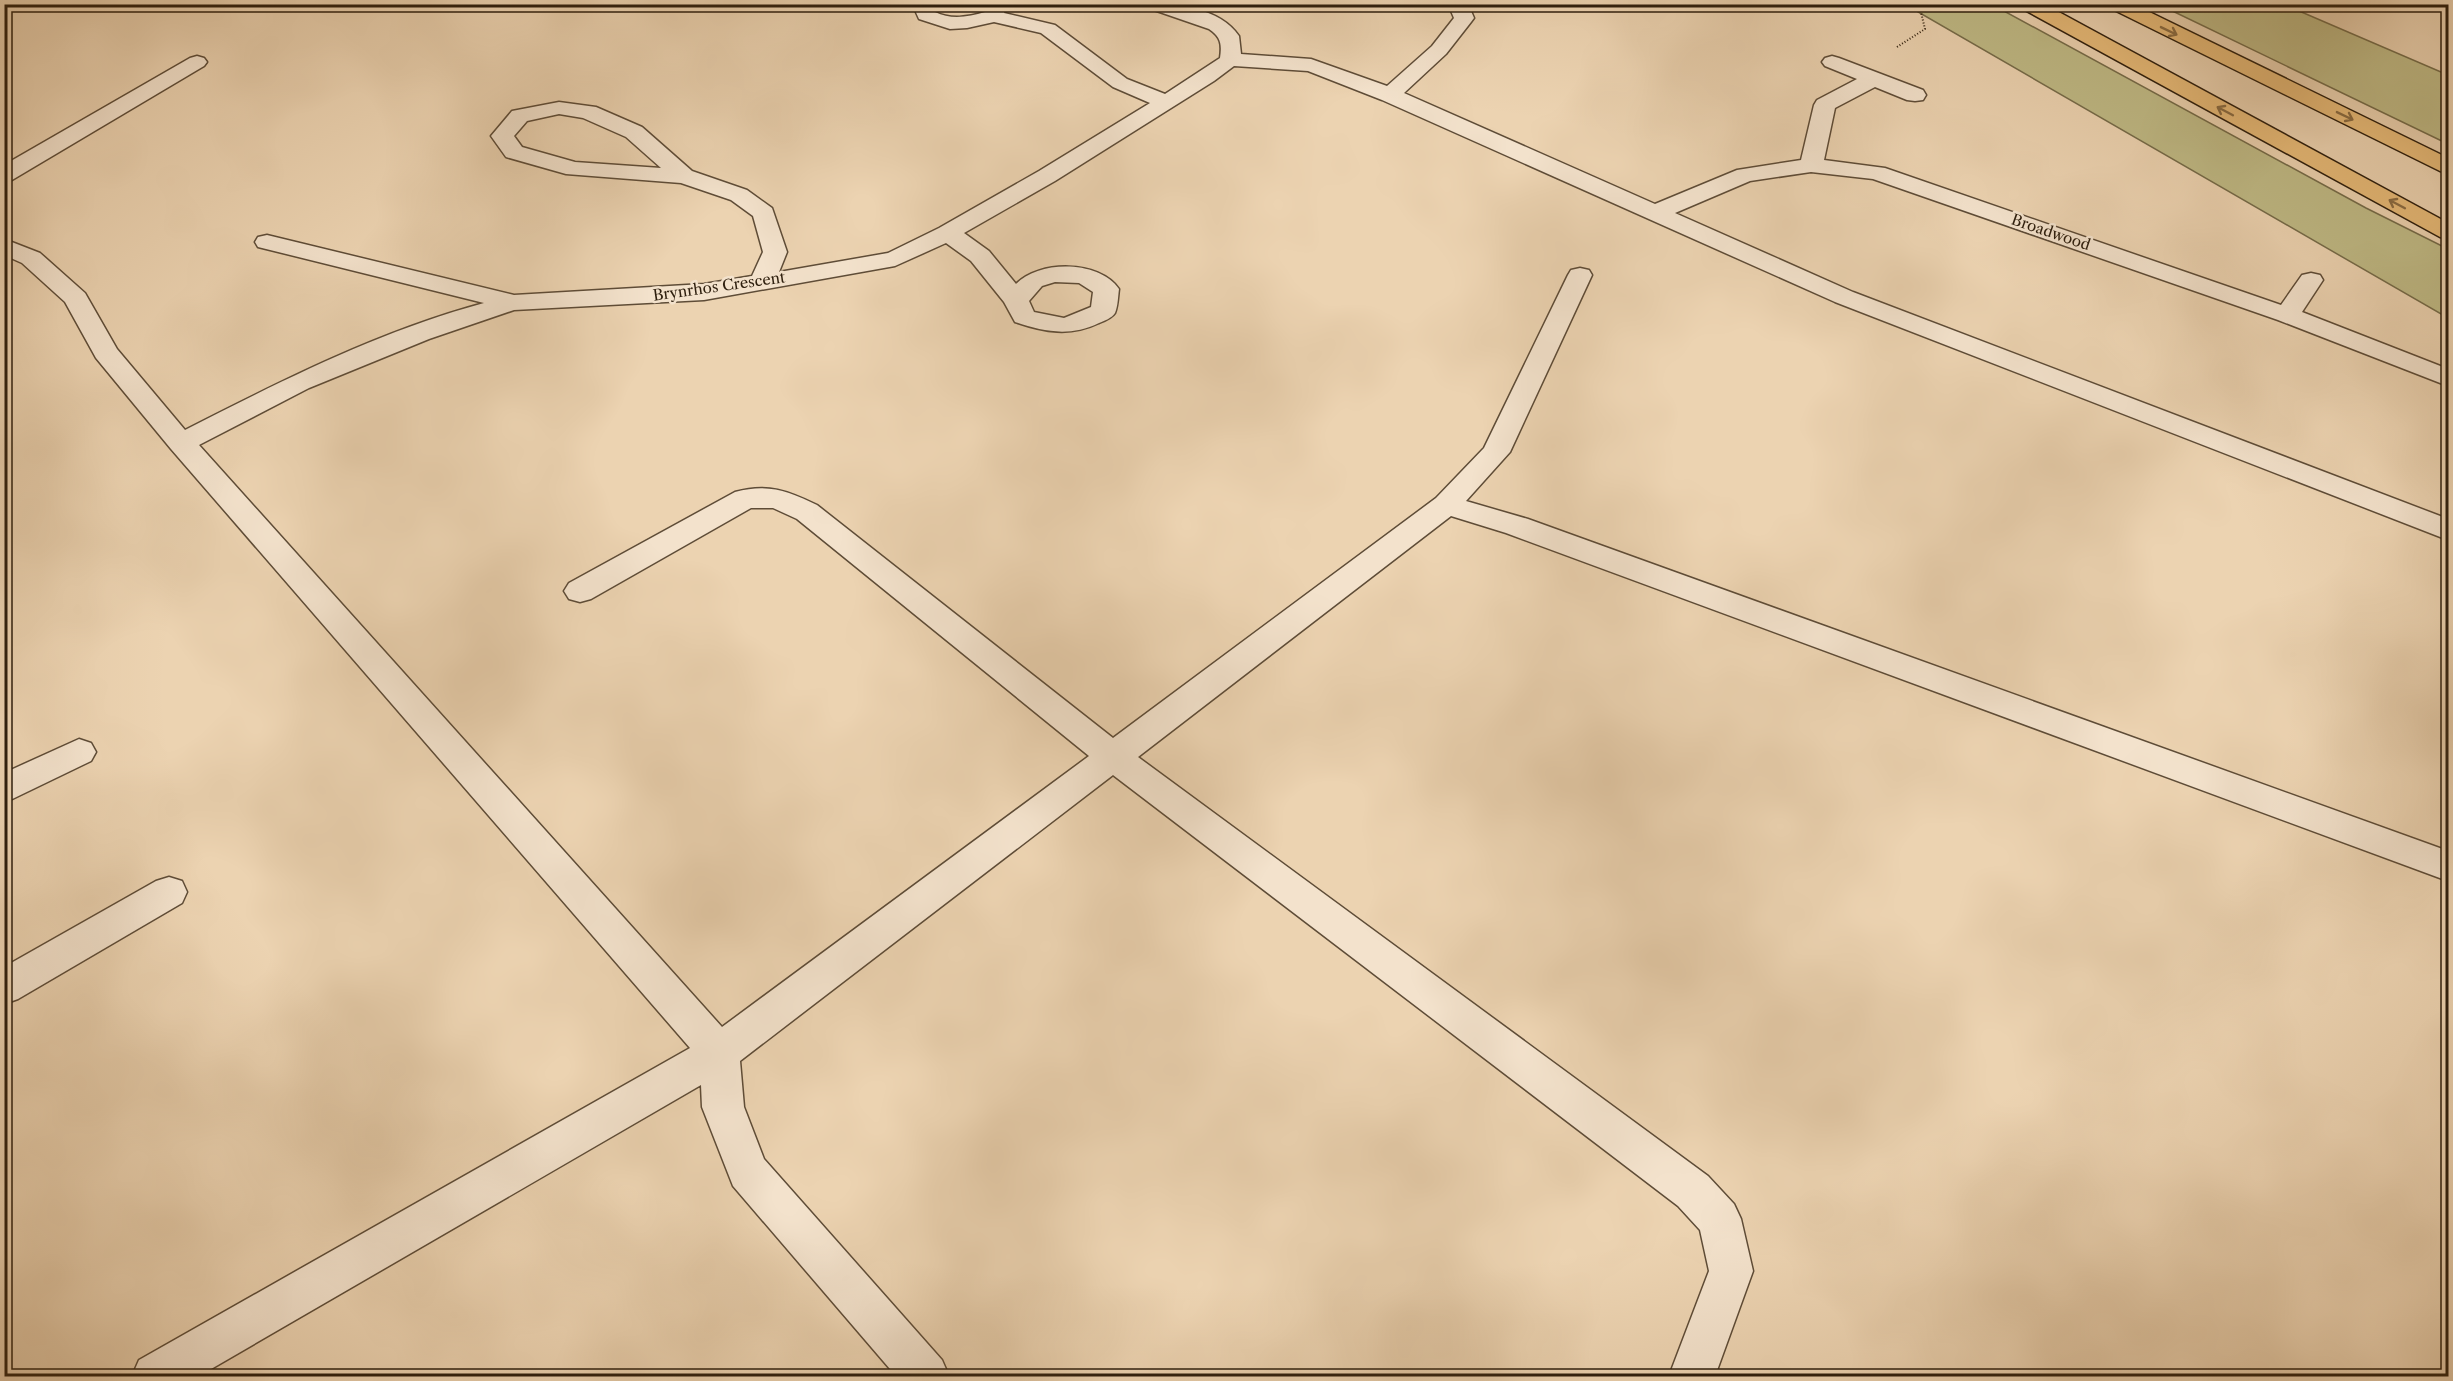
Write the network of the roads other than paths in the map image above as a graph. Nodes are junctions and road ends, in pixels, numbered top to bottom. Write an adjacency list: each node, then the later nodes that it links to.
1 (927, 4): 6 (street)
2 (1155, 4): 7 (street)
3 (1458, 4): 11 (street)
4 (2028, 4): 19 (main road, one-way to 4)
5 (2117, 4): 15 (main road, one-way to 15)
6 (996, 10): 13 (street)
7 (1230, 60): 11 (street); 13 (street, Brynrhos Crescent)
8 (197, 62): 16 (street)
9 (1832, 62): 10 (street)
10 (1874, 79): 12 (street); 14 (street)
11 (1390, 95): 18 (street)
12 (1915, 95)
13 (1167, 102): 20 (street, Brynrhos Crescent)
14 (1811, 165): 18 (street, Broadwood); 28 (street, Broadwood)
15 (2448, 166)
16 (4, 175)
17 (684, 176): 17 (street); 24 (street)
18 (1657, 212): 32 (street)
19 (2448, 232)
20 (946, 233): 24 (street, Brynrhos Crescent); 26 (street)
21 (267, 242): 27 (street)
22 (13, 259): 30 (street)
23 (1580, 276): 31 (street)
24 (763, 280): 27 (street, Brynrhos Crescent)
25 (2311, 280): 28 (street)
26 (1016, 300): 26 (street)
27 (513, 303): 30 (street, Brynrhos Crescent)
28 (2287, 315): 29 (street, Broadwood)
29 (2448, 378)
30 (181, 443): 40 (street)
31 (1446, 505): 35 (street); 37 (street)
32 (2448, 530)
33 (580, 591): 35 (street)
34 (78, 752): 36 (street)
35 (1112, 756): 40 (street); 43 (street)
36 (4, 789)
37 (2448, 866)
38 (169, 892): 39 (street)
39 (4, 987)
40 (719, 1053): 41 (street); 42 (street)
41 (155, 1377)
42 (926, 1377)
43 (1692, 1377)

